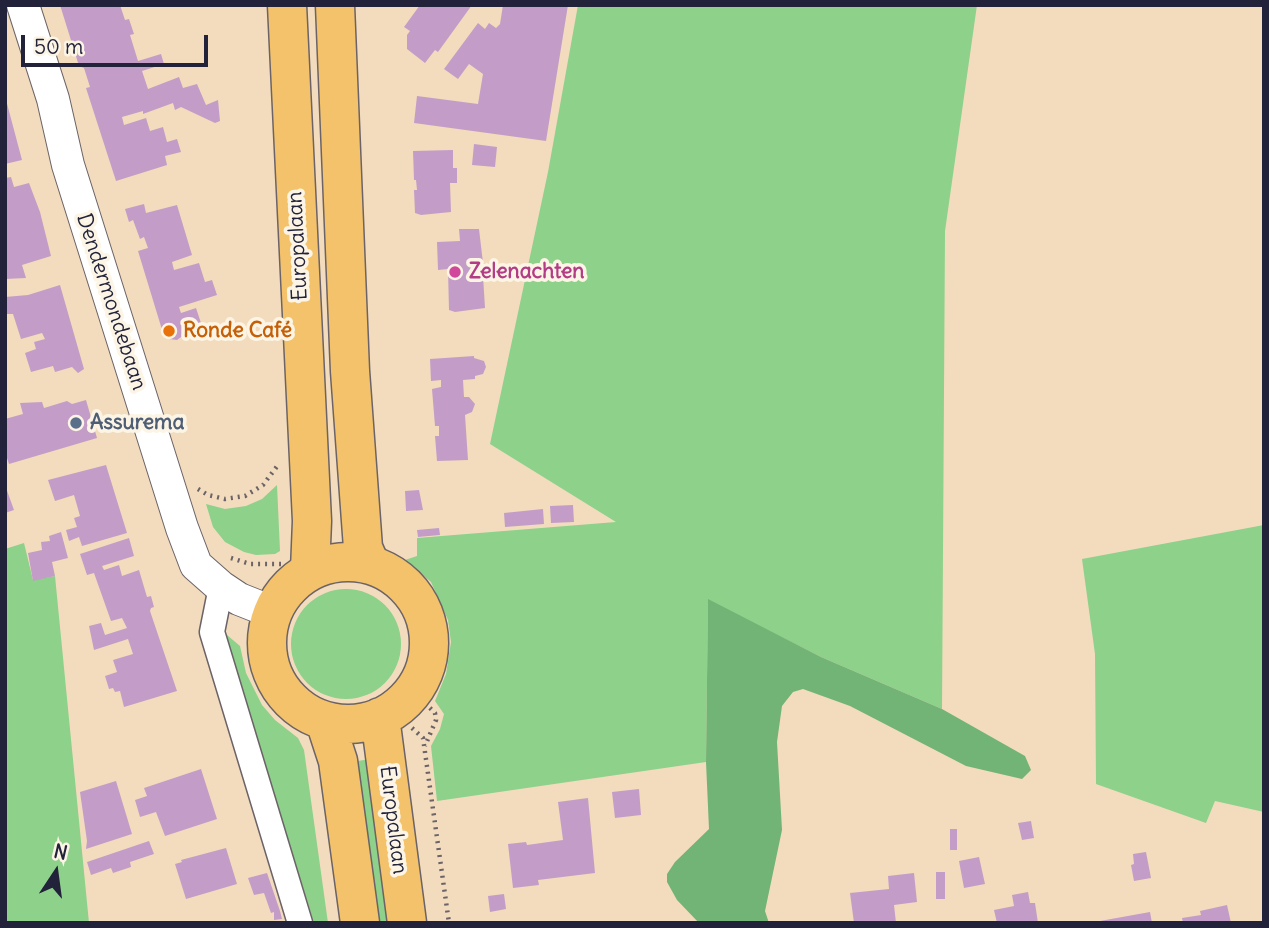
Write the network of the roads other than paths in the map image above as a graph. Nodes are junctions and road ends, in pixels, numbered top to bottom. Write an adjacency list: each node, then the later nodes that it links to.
1 (23, 5): 6 (street, Dendermondebaan)
2 (287, 5): 5 (main road, Europalaan)
3 (335, 5): 4 (main road)
4 (367, 556): 5 (main road); 8 (main road)
5 (304, 563): 7 (main road)
6 (221, 587): 7 (street, Dendermondebaan); 10 (street)
7 (265, 609): 9 (main road)
8 (389, 725): 9 (main road); 12 (main road, Europalaan)
9 (328, 730): 11 (main road)
10 (300, 923)
11 (360, 923)
12 (407, 923)

